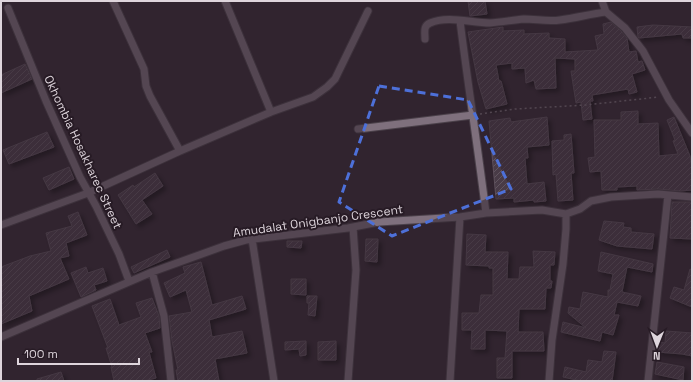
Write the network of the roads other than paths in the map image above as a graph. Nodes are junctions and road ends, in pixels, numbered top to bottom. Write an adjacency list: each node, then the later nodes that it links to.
1 (113, 1): 13 (street)
2 (602, 1): 6 (street)
3 (225, 2): 9 (street)
4 (8, 8): 14 (street, Okhombia Hosakharec Street)
5 (368, 12): 9 (street)
6 (606, 12): 7 (street); 12 (street)
7 (460, 21): 8 (street); 10 (street)
8 (425, 39)
9 (271, 112): 13 (street)
10 (473, 115): 11 (street); 17 (street)
11 (358, 129)
12 (692, 133)
13 (180, 151): 14 (street)
14 (88, 193): 20 (street); 24 (street, Okhombia Hosakharec Street)
15 (668, 195): 16 (street); 18 (street); 31 (street)
16 (692, 197)
17 (486, 213): 18 (street, Amudalat Onigbanjo Crescent); 19 (street, Amudalat Onigbanjo Crescent)
18 (566, 214): 30 (street)
19 (460, 217): 21 (street, Amudalat Onigbanjo Crescent); 29 (street)
20 (1, 225)
21 (353, 227): 22 (street, Amudalat Onigbanjo Crescent); 28 (street)
22 (252, 239): 23 (street, Amudalat Onigbanjo Crescent); 27 (street)
23 (152, 272): 24 (street, Amudalat Onigbanjo Crescent); 26 (street)
24 (129, 281): 25 (street, Amudalat Onigbanjo Crescent)
25 (1, 337)
26 (171, 381)
27 (274, 381)
28 (348, 381)
29 (450, 381)
30 (549, 381)
31 (648, 381)

